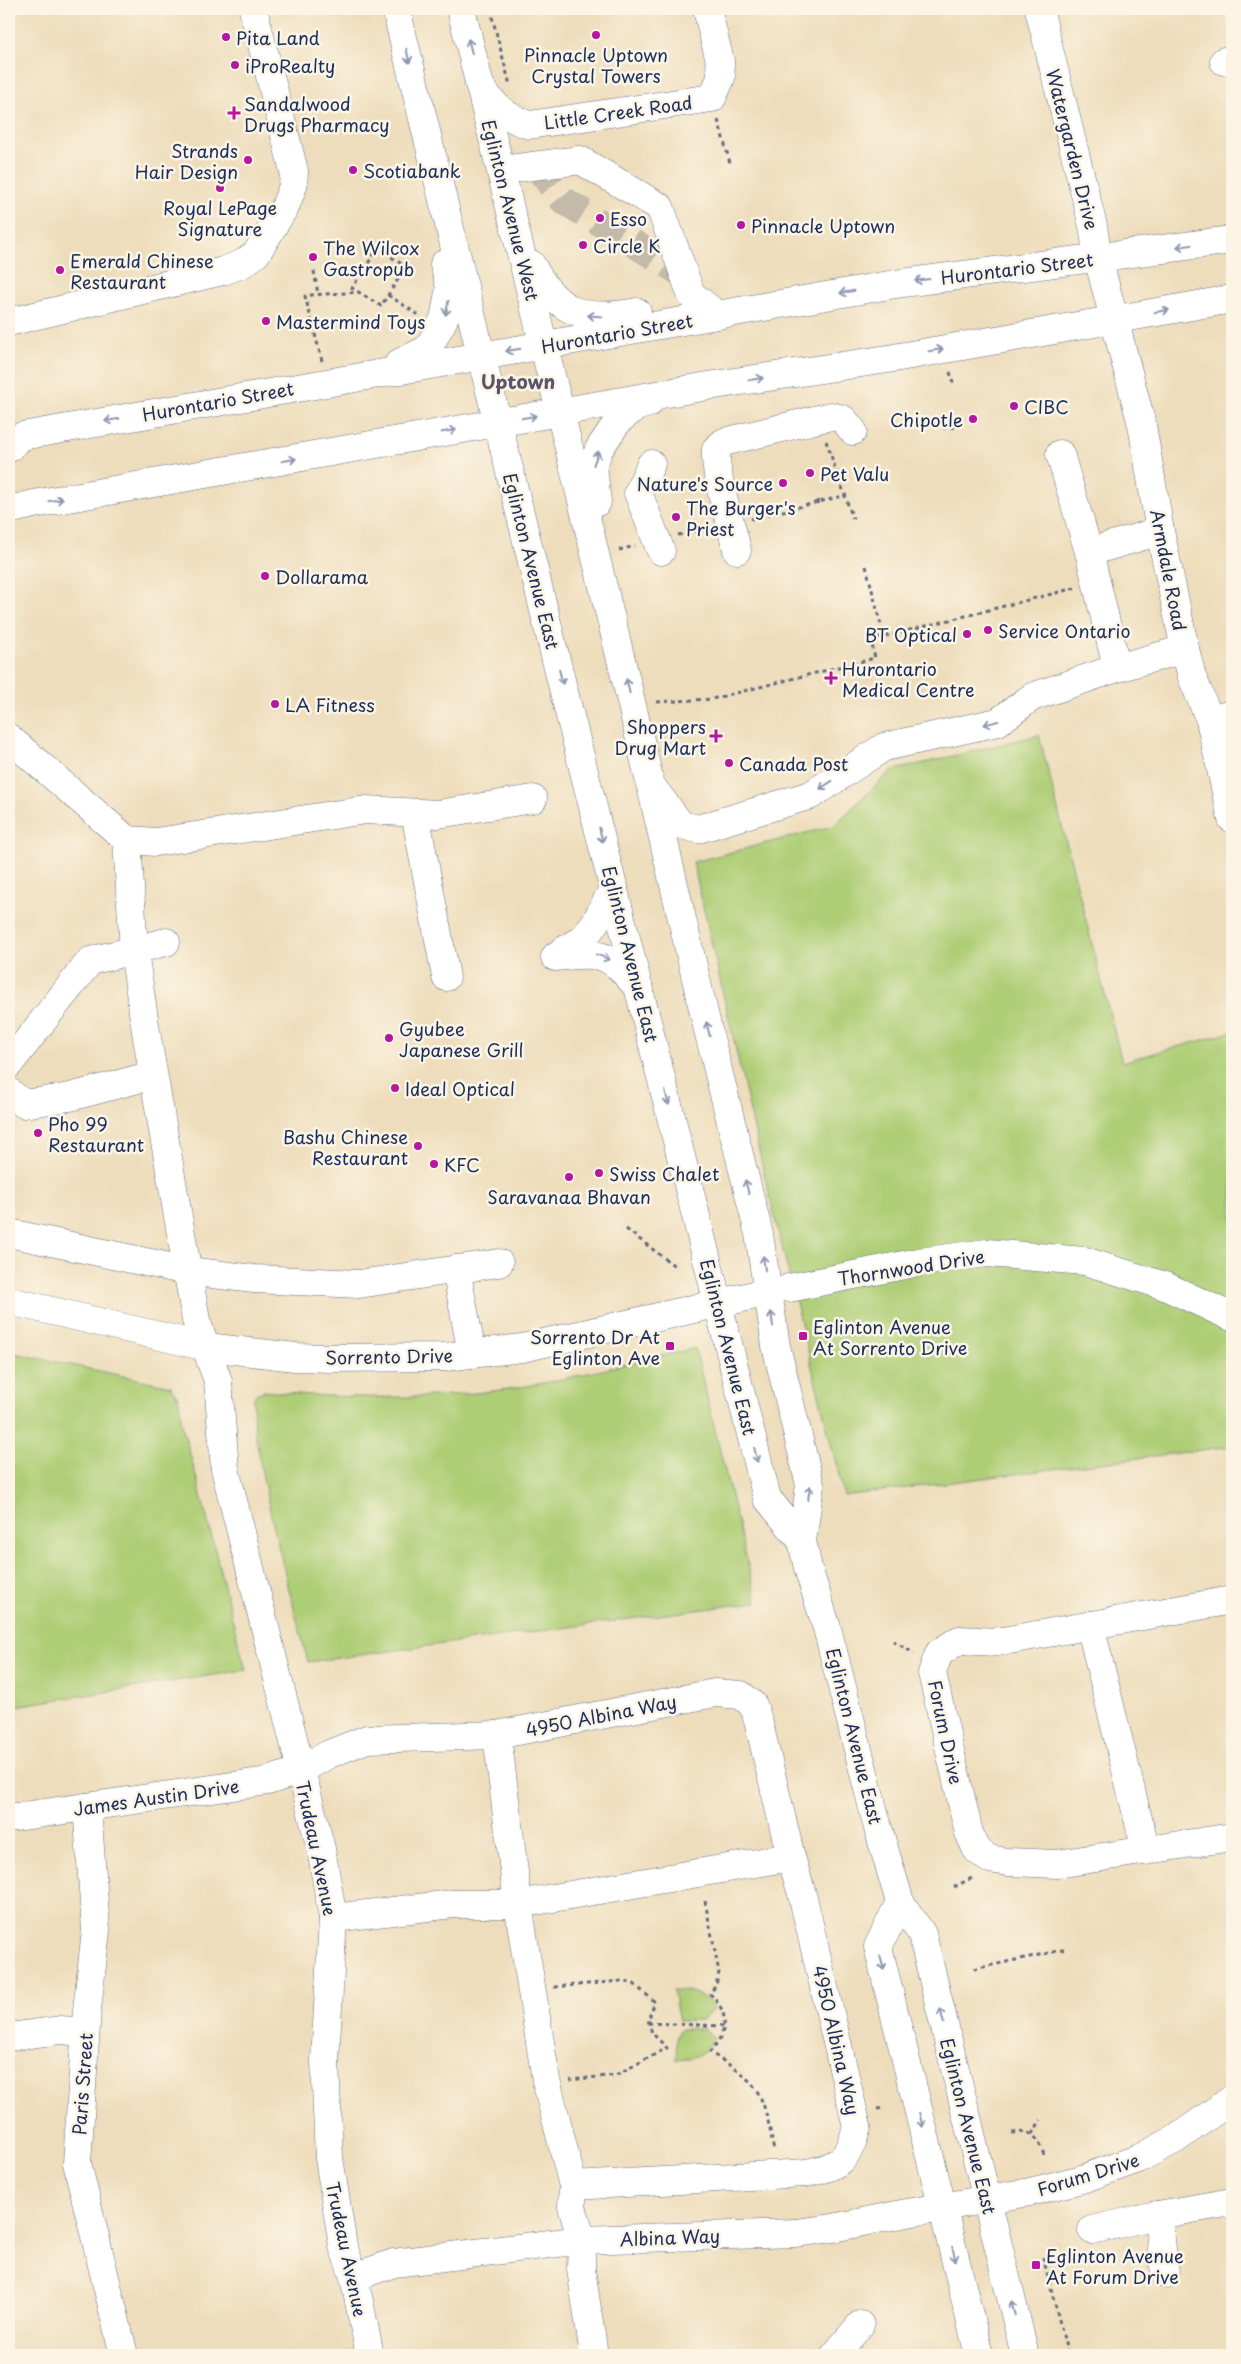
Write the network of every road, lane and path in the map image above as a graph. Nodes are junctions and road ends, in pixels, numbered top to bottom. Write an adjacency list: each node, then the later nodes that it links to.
1 (253, 9): 24 (main road)
2 (396, 9): 12 (main road, one-way to 12)
3 (461, 9): 7 (main road, Eglinton Avenue West, one-way to 3)
4 (490, 9): 8 (path)
5 (707, 9): 9 (main road, Little Creek Road)
6 (1039, 9): 15 (main road, Watergarden Drive)
7 (480, 84): 9 (main road, Little Creek Road); 11 (main road, Eglinton Avenue West)
8 (510, 88)
9 (712, 98): 10 (path)
10 (730, 163)
11 (502, 170): 13 (main road, Eglinton Avenue West); 21 (main road)
12 (438, 176): 27 (main road); 30 (main road, one-way to 30)
13 (518, 238): 25 (main road, one-way to 13); 26 (main road, Eglinton Avenue West)
14 (1232, 240): 15 (main road, Hurontario Street, one-way to 15)
15 (1098, 258): 21 (main road, Hurontario Street, one-way to 21); 23 (main road, Watergarden Drive)
16 (314, 272): 18 (path)
17 (359, 292): 18 (path); 19 (path); 19 (path)
18 (318, 294): 28 (path)
19 (388, 295): 22 (path)
20 (1232, 298): 23 (main road, one-way to 20)
21 (717, 315): 25 (main road, Hurontario Street)
22 (424, 318)
23 (1114, 319): 32 (main road, one-way to 23); 51 (main road, Armdale Road)
24 (9, 322)
25 (675, 323): 26 (main road, Hurontario Street)
26 (544, 345): 27 (main road, Hurontario Street, one-way to 27); 33 (main road, Eglinton Avenue West)
27 (482, 356): 30 (main road, Hurontario Street); 35 (main road, Eglinton Avenue East)
28 (322, 365)
29 (951, 377): 31 (path)
30 (350, 378): 39 (main road, Hurontario Street, one-way to 39)
31 (953, 383)
32 (708, 386): 33 (main road); 58 (main road, one-way to 32)
33 (560, 412): 35 (main road, one-way to 33); 58 (main road, Eglinton Avenue East)
34 (818, 418): 38 (main road); 49 (path); 53 (main road)
35 (498, 423): 46 (main road, one-way to 35); 86 (main road, Eglinton Avenue East, one-way to 86)
36 (959, 426): 37 (path)
37 (943, 428)
38 (853, 430)
39 (9, 448)
40 (1060, 454): 55 (main road)
41 (651, 464): 54 (main road)
42 (818, 497): 44 (path)
43 (791, 503): 47 (path)
44 (817, 504)
45 (762, 509): 48 (path)
46 (9, 510)
47 (791, 510)
48 (762, 516)
49 (853, 519)
50 (691, 526): 52 (path)
51 (1160, 531): 55 (main road); 66 (main road, Armdale Road)
52 (694, 532)
53 (737, 550)
54 (661, 551)
55 (1088, 552): 57 (main road)
56 (866, 566): 65 (path)
57 (1095, 582): 60 (path); 69 (main road)
58 (604, 591): 81 (main road, Eglinton Avenue East, one-way to 58)
59 (1042, 600): 60 (path)
60 (1028, 601): 62 (path)
61 (983, 615): 62 (path)
62 (969, 616): 63 (path)
63 (910, 630): 64 (path); 65 (path)
64 (924, 630)
65 (884, 637): 67 (path)
66 (1185, 648): 69 (main road); 79 (main road, Armdale Road)
67 (857, 662): 68 (path); 71 (path)
68 (871, 662)
69 (1117, 668): 81 (main road, one-way to 81)
70 (843, 669): 71 (path)
71 (829, 670): 73 (path)
72 (819, 675): 73 (path)
73 (805, 676): 75 (path)
74 (795, 681): 75 (path)
75 (781, 682): 77 (path)
76 (726, 698): 77 (path)
77 (712, 699): 78 (path)
78 (657, 702)
79 (1221, 717): 84 (main road, Armdale Road)
80 (9, 738): 85 (main road)
81 (650, 784): 100 (main road, Eglinton Avenue East, one-way to 81)
82 (533, 799): 83 (main road)
83 (415, 813): 85 (main road); 89 (main road)
84 (1232, 819)
85 (127, 840): 88 (main road, Trudeau Avenue)
86 (614, 887): 90 (main road, Eglinton Avenue East); 90 (main road, one-way to 90)
87 (166, 942): 88 (main road)
88 (134, 951): 91 (main road); 92 (main road, Trudeau Avenue)
89 (446, 977)
90 (640, 990): 102 (main road, Eglinton Avenue East, one-way to 102)
91 (9, 1064)
92 (153, 1075): 93 (main road); 98 (main road, Trudeau Avenue)
93 (9, 1092)
94 (626, 1228): 97 (path)
95 (9, 1233): 98 (main road)
96 (499, 1263): 99 (main road)
97 (676, 1267)
98 (188, 1270): 99 (main road); 104 (main road, Trudeau Avenue)
99 (456, 1270): 105 (main road)
100 (778, 1290): 102 (main road, Sorrento Drive); 103 (main road, Thornwood Drive); 106 (main road, Eglinton Avenue East, one-way to 100)
101 (9, 1301): 104 (main road, Sorrento Drive)
102 (718, 1303): 105 (main road, Sorrento Drive); 106 (main road, Eglinton Avenue East, one-way to 106)
103 (1232, 1317)
104 (207, 1347): 105 (main road, Sorrento Drive); 112 (main road, Trudeau Avenue)
105 (472, 1354)
106 (802, 1541): 121 (main road, Eglinton Avenue East)
107 (1232, 1600): 108 (main road, Forum Drive)
108 (1090, 1625): 116 (main road); 116 (main road, Forum Drive)
109 (893, 1642): 110 (path)
110 (916, 1654)
111 (497, 1735): 112 (main road, 4950 Albina Way); 117 (main road, 4950 Albina Way); 122 (main road)
112 (301, 1770): 113 (main road, James Austin Drive); 123 (main road, Trudeau Avenue)
113 (87, 1807): 114 (main road, James Austin Drive); 129 (main road, Paris Street)
114 (9, 1818)
115 (1232, 1838): 116 (main road, Forum Drive)
116 (1146, 1851)
117 (791, 1857): 122 (main road); 138 (main road, 4950 Albina Way)
118 (976, 1876): 119 (path)
119 (954, 1887)
120 (705, 1901): 128 (path)
121 (900, 1902): 139 (main road, Eglinton Avenue East, one-way to 121); 141 (main road, one-way to 141)
122 (518, 1904): 123 (main road); 126 (main road)
123 (333, 1918): 147 (main road, Trudeau Avenue)
124 (1067, 1949): 125 (path)
125 (974, 1968)
126 (531, 1989): 127 (path); 131 (main road)
127 (648, 2022): 128 (path); 131 (path)
128 (725, 2026): 137 (path)
129 (85, 2032): 130 (main road); 149 (main road, Paris Street)
130 (9, 2037)
131 (546, 2080): 138 (main road)
132 (1232, 2099): 139 (main road, Forum Drive)
133 (1041, 2120): 135 (path)
134 (1012, 2133): 135 (path)
135 (1032, 2134): 136 (path)
136 (1044, 2155)
137 (774, 2156)
138 (573, 2186): 144 (main road)
139 (986, 2199): 141 (main road, Albina Way); 154 (main road, Eglinton Avenue East, one-way to 139)
140 (1232, 2202): 142 (main road)
141 (943, 2207): 144 (main road, Albina Way); 153 (main road, one-way to 153)
142 (1158, 2215): 143 (main road); 146 (main road)
143 (1092, 2230)
144 (582, 2240): 147 (main road, Albina Way); 151 (main road)
145 (1043, 2257): 155 (path)
146 (1165, 2274)
147 (354, 2277): 150 (main road, Trudeau Avenue)
148 (860, 2325): 152 (main road)
149 (124, 2355)
150 (370, 2355)
151 (594, 2355)
152 (835, 2355)
153 (979, 2355)
154 (1025, 2355)
155 (1068, 2355)

